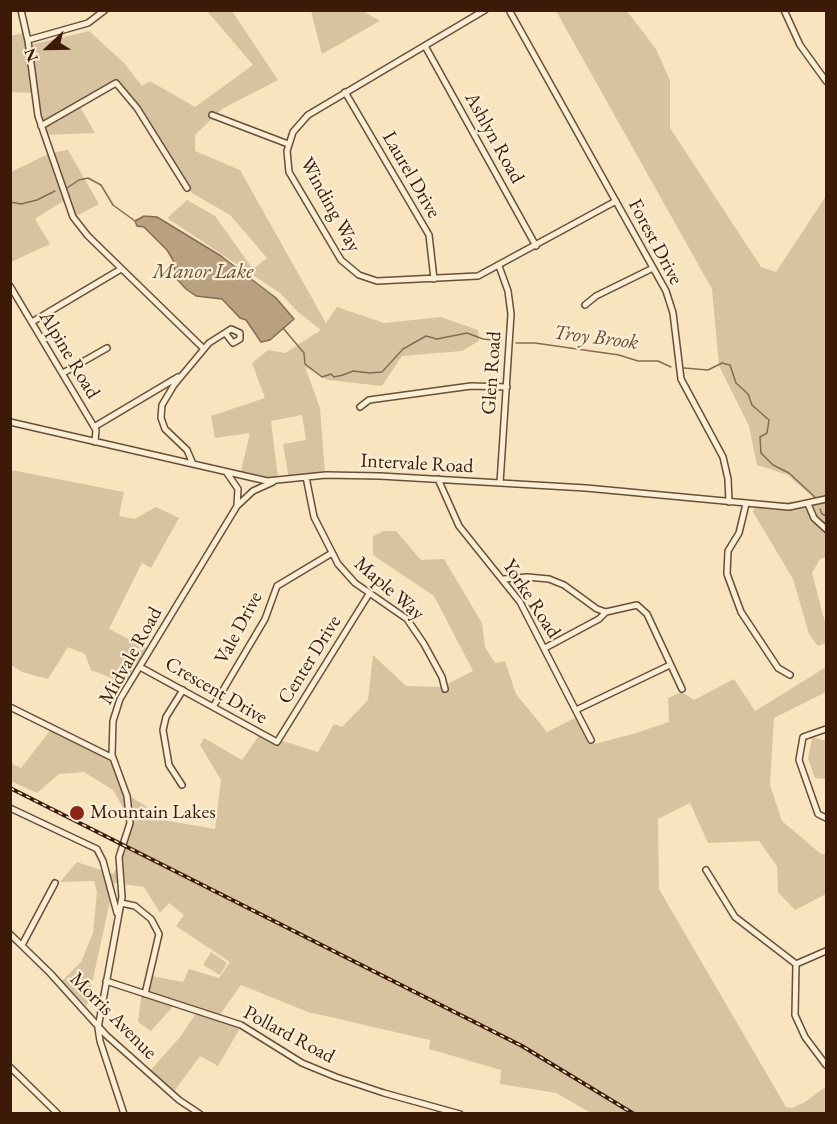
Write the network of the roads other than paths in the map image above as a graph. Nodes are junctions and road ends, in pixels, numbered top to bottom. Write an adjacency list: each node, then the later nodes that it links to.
1 (21, 10): 6 (street)
2 (105, 10): 6 (street)
3 (485, 10): 7 (street, Winding Way)
4 (509, 10): 14 (street, Forest Drive)
5 (784, 10): 8 (street)
6 (28, 40): 11 (street)
7 (425, 46): 9 (street, Winding Way); 15 (street, Ashlyn Road)
8 (826, 81)
9 (345, 93): 12 (street, Winding Way); 19 (street, Laurel Drive)
10 (212, 115): 12 (street)
11 (42, 129): 13 (street); 18 (street)
12 (288, 144): 19 (street, Winding Way)
13 (187, 188)
14 (616, 201): 15 (street, Winding Way); 17 (street, Forest Drive)
15 (536, 246): 16 (street, Winding Way)
16 (499, 266): 19 (street, Winding Way); 28 (street, Glen Road)
17 (653, 268): 21 (street); 40 (street, Forest Drive)
18 (121, 269): 22 (street); 25 (street)
19 (434, 279)
20 (10, 286): 22 (street, Alpine Road)
21 (585, 305)
22 (32, 322): 26 (street, Alpine Road)
23 (226, 334): 25 (street)
24 (107, 348): 26 (street)
25 (204, 349): 27 (street)
26 (63, 374): 31 (street, Alpine Road)
27 (182, 375): 31 (street); 33 (street)
28 (507, 387): 29 (street); 38 (street, Glen Road)
29 (360, 407)
30 (10, 422): 32 (street, Intervale Road)
31 (94, 426): 32 (street, Alpine Road)
32 (95, 442): 33 (street, Intervale Road)
33 (194, 464): 34 (street, Intervale Road)
34 (224, 471): 37 (street, Intervale Road); 43 (street)
35 (306, 477): 36 (street, Intervale Road); 37 (street, Intervale Road); 45 (street, Maple Way)
36 (438, 479): 38 (street, Intervale Road); 46 (street, Yorke Road)
37 (282, 481): 43 (street, Midvale Road)
38 (500, 483): 40 (street, Intervale Road)
39 (826, 499): 42 (street, Intervale Road)
40 (729, 502): 41 (street, Intervale Road)
41 (746, 504): 42 (street, Intervale Road); 52 (street)
42 (808, 504): 44 (street)
43 (237, 506): 51 (street, Midvale Road)
44 (826, 529)
45 (332, 553): 47 (street, Maple Way); 57 (street, Vale Drive)
46 (504, 579): 48 (street); 49 (street, Yorke Road)
47 (369, 594): 53 (street, Maple Way); 61 (street, Center Drive)
48 (606, 612): 49 (street); 50 (street)
49 (545, 648): 58 (street, Yorke Road)
50 (670, 665): 54 (street); 58 (street)
51 (140, 667): 55 (street, Crescent Drive); 62 (street, Midvale Road)
52 (790, 675)
53 (445, 689)
54 (682, 689)
55 (183, 690): 57 (street, Crescent Drive); 63 (street)
56 (10, 707): 62 (street)
57 (213, 707): 61 (street, Crescent Drive)
58 (576, 710): 60 (street, Yorke Road)
59 (826, 729): 65 (street)
60 (591, 740)
61 (277, 742)
62 (113, 758): 68 (street, Midvale Road)
63 (182, 785)
64 (10, 808): 69 (street)
65 (826, 818)
66 (706, 870): 73 (street)
67 (55, 883): 71 (street)
68 (121, 903): 69 (street, Midvale Road); 75 (street)
69 (118, 915): 74 (street, Midvale Road)
70 (10, 934): 71 (street, Morris Avenue)
71 (22, 945): 76 (street, Morris Avenue)
72 (826, 951): 73 (street)
73 (796, 964): 77 (street)
74 (106, 981): 75 (street, Pollard Road); 76 (street, Midvale Road)
75 (145, 994): 82 (street, Pollard Road)
76 (98, 1027): 80 (street, Midvale Road); 81 (street, Morris Avenue)
77 (826, 1065)
78 (10, 1067): 79 (street)
79 (58, 1113)
80 (124, 1113)
81 (200, 1113)
82 (460, 1113)

